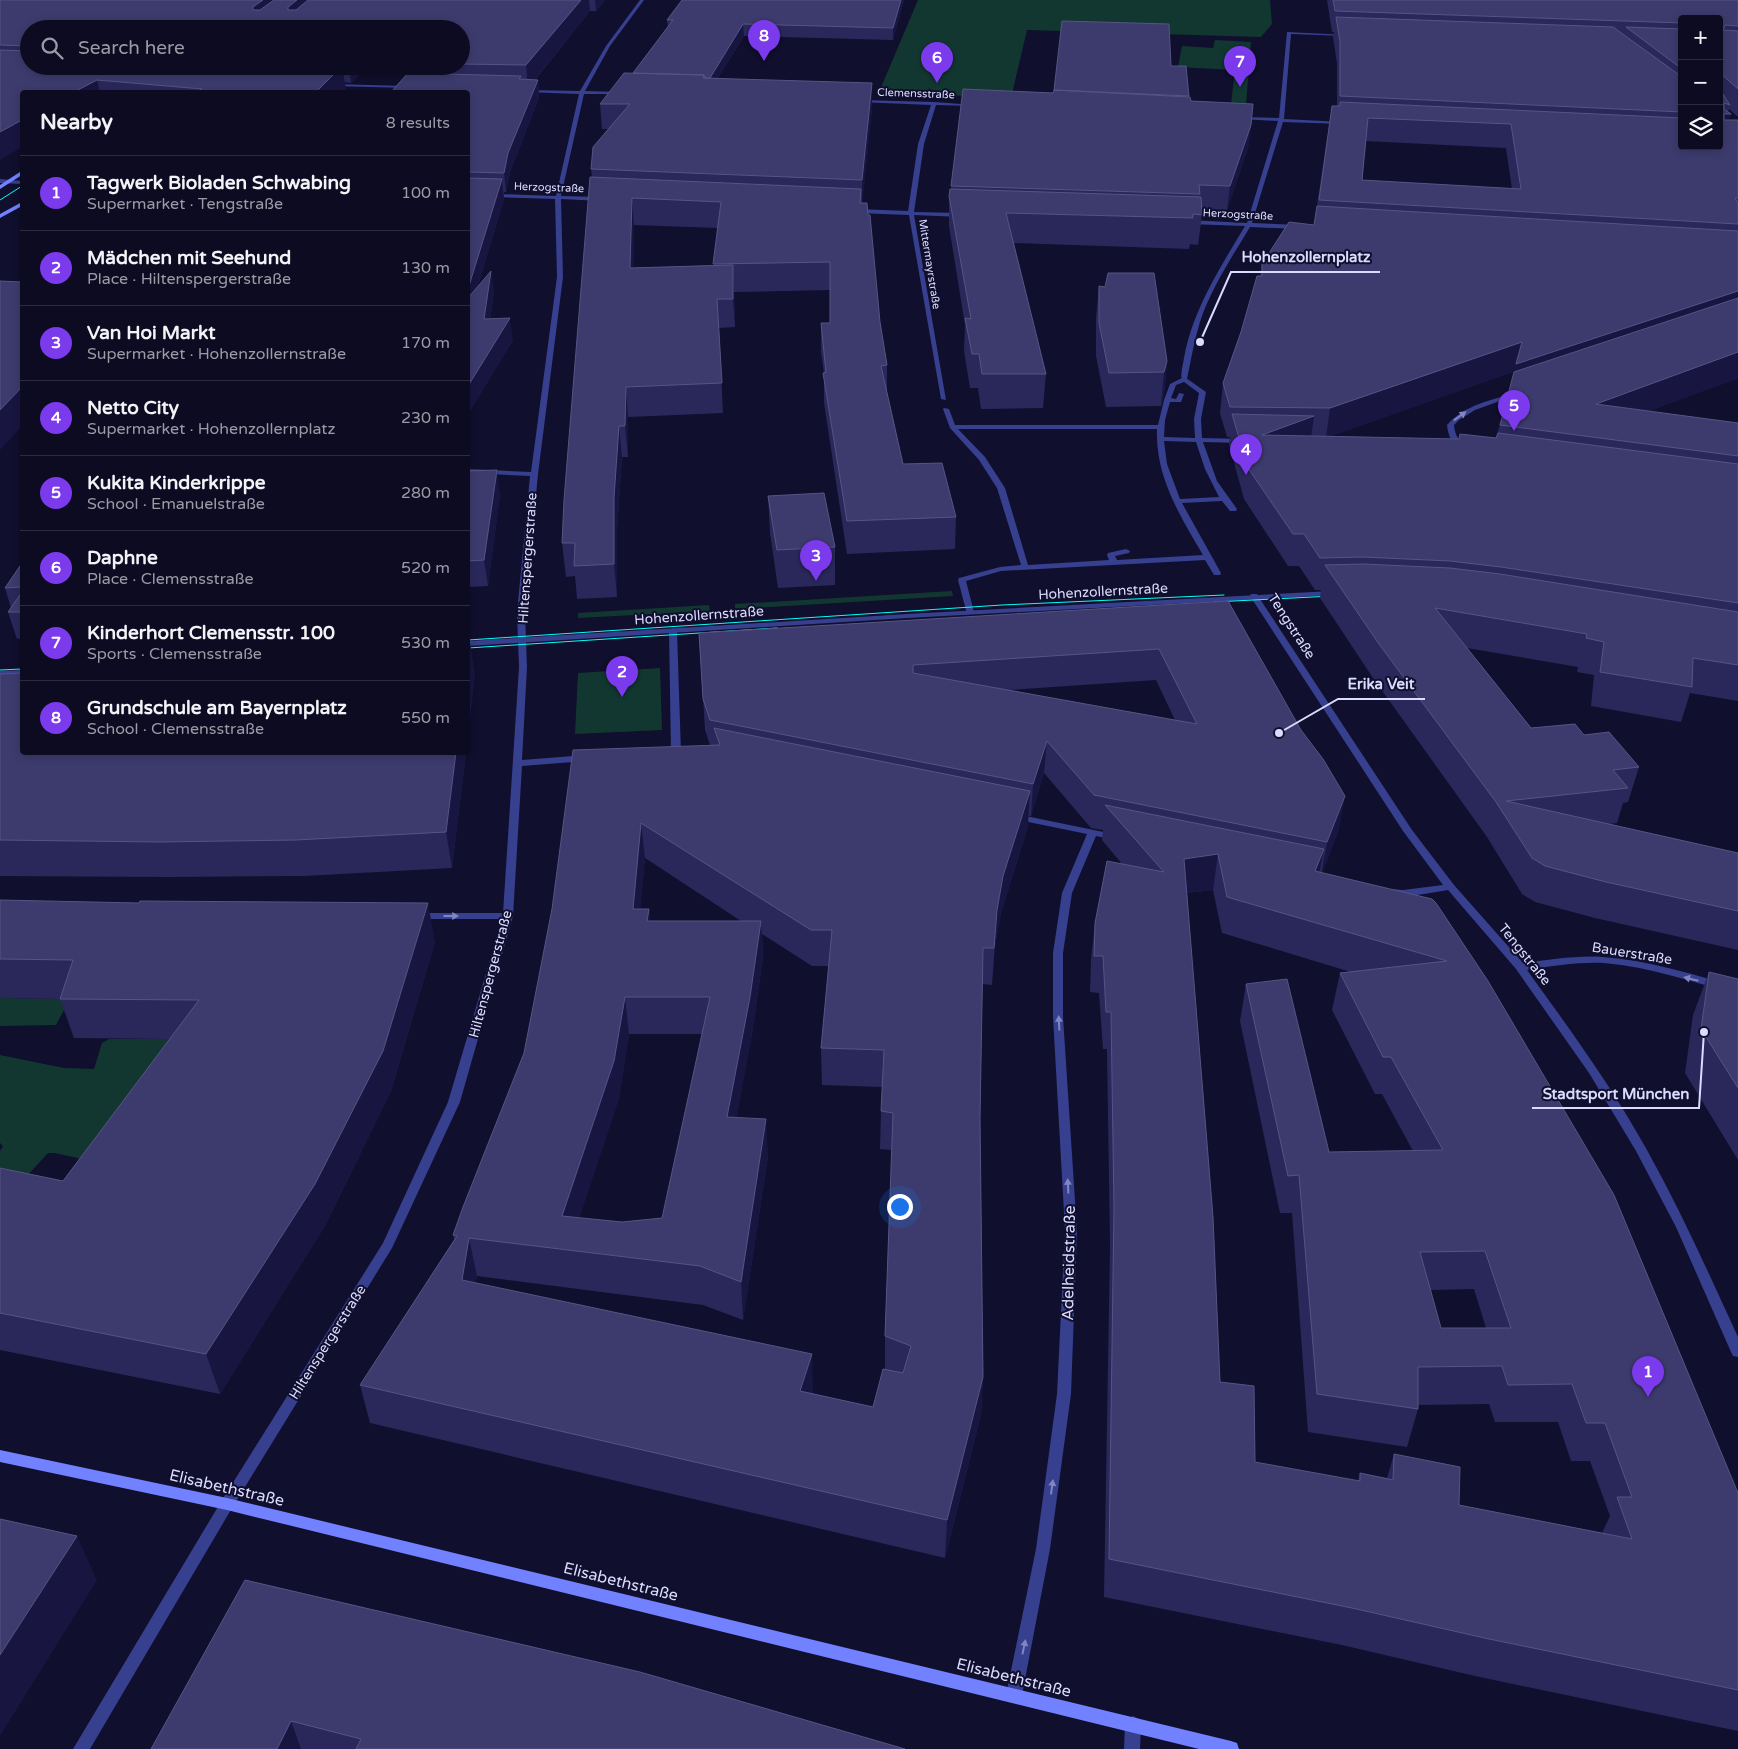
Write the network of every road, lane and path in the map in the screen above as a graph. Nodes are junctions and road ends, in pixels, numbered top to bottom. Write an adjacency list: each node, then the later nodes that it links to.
1 (642, 0): 6 (street, Hiltenspergerstraße)
2 (1347, 35): 12 (street)
3 (331, 85): 4 (street)
4 (410, 88)
5 (520, 91): 6 (street)
6 (582, 92): 7 (street); 20 (street, Hiltenspergerstraße)
7 (625, 94)
8 (855, 101): 9 (street, Clemensstraße)
9 (934, 103): 10 (street, Clemensstraße); 24 (street, Mittermayrstraße)
10 (982, 106)
11 (1235, 118): 12 (street)
12 (1281, 120): 13 (street); 28 (street)
13 (1349, 123)
14 (20, 174): 16 (main road)
15 (0, 181): 16 (street)
16 (8, 182): 17 (street); 18 (main road)
17 (20, 183)
18 (0, 187)
19 (470, 194): 20 (street, Herzogstraße)
20 (558, 197): 21 (street, Herzogstraße); 43 (street, Hiltenspergerstraße)
21 (607, 200)
22 (20, 205): 26 (main road)
23 (852, 211): 24 (street)
24 (911, 213): 25 (street); 33 (street, Mittermayrstraße)
25 (970, 215)
26 (0, 216)
27 (1184, 222): 28 (street, Herzogstraße)
28 (1249, 224): 29 (street, Herzogstraße); 30 (street)
29 (1308, 228)
30 (1184, 379): 34 (street); 39 (street)
31 (1524, 391): 41 (street, one-way to 31)
32 (1181, 394): 34 (street)
33 (944, 399)
34 (1167, 400): 36 (street)
35 (946, 409): 37 (street)
36 (1161, 427): 37 (street); 38 (street)
37 (952, 428): 50 (street)
38 (1161, 439): 39 (street); 45 (street)
39 (1200, 440): 40 (street); 44 (street)
40 (1248, 441)
41 (1468, 451)
42 (470, 471): 43 (street)
43 (534, 474): 56 (street, Hiltenspergerstraße)
44 (1224, 500): 45 (street); 46 (street)
45 (1177, 501): 48 (street)
46 (1229, 509)
47 (1127, 553): 49 (street)
48 (1208, 557): 49 (street); 51 (street)
49 (1115, 558): 50 (street)
50 (1025, 567): 54 (street)
51 (1217, 573)
52 (1340, 593): 53 (street, Hohenzollernstraße)
53 (1254, 596): 54 (street, Hohenzollernstraße); 66 (street, Tengstraße)
54 (970, 612): 55 (street, Hohenzollernstraße)
55 (673, 631): 56 (street, Hohenzollernstraße); 60 (street)
56 (522, 640): 57 (street, Hohenzollernstraße); 62 (street, Hiltenspergerstraße)
57 (470, 644)
58 (20, 673): 59 (street)
59 (0, 674)
60 (677, 753)
61 (594, 758): 62 (street)
62 (518, 763): 69 (street, Hiltenspergerstraße)
63 (1010, 816): 64 (street)
64 (1093, 832): 65 (street); 75 (street, Adelheidstraße, one-way to 64)
65 (1127, 840)
66 (1450, 887): 67 (street); 70 (street, Tengstraße)
67 (1378, 891)
68 (408, 916): 69 (street, one-way to 69)
69 (508, 916): 74 (street, Hiltenspergerstraße)
70 (1520, 967): 71 (street, Bauerstraße, one-way to 70); 72 (street, Tengstraße)
71 (1738, 990)
72 (1738, 1352)
73 (0, 1456): 74 (main road, Elisabethstraße)
74 (226, 1504): 75 (main road, Elisabethstraße); 77 (street, Hiltenspergerstraße)
75 (1014, 1695): 76 (main road, Elisabethstraße)
76 (1134, 1724): 78 (street); 79 (main road, Elisabethstraße)
77 (81, 1749)
78 (1132, 1749)
79 (1232, 1749)

